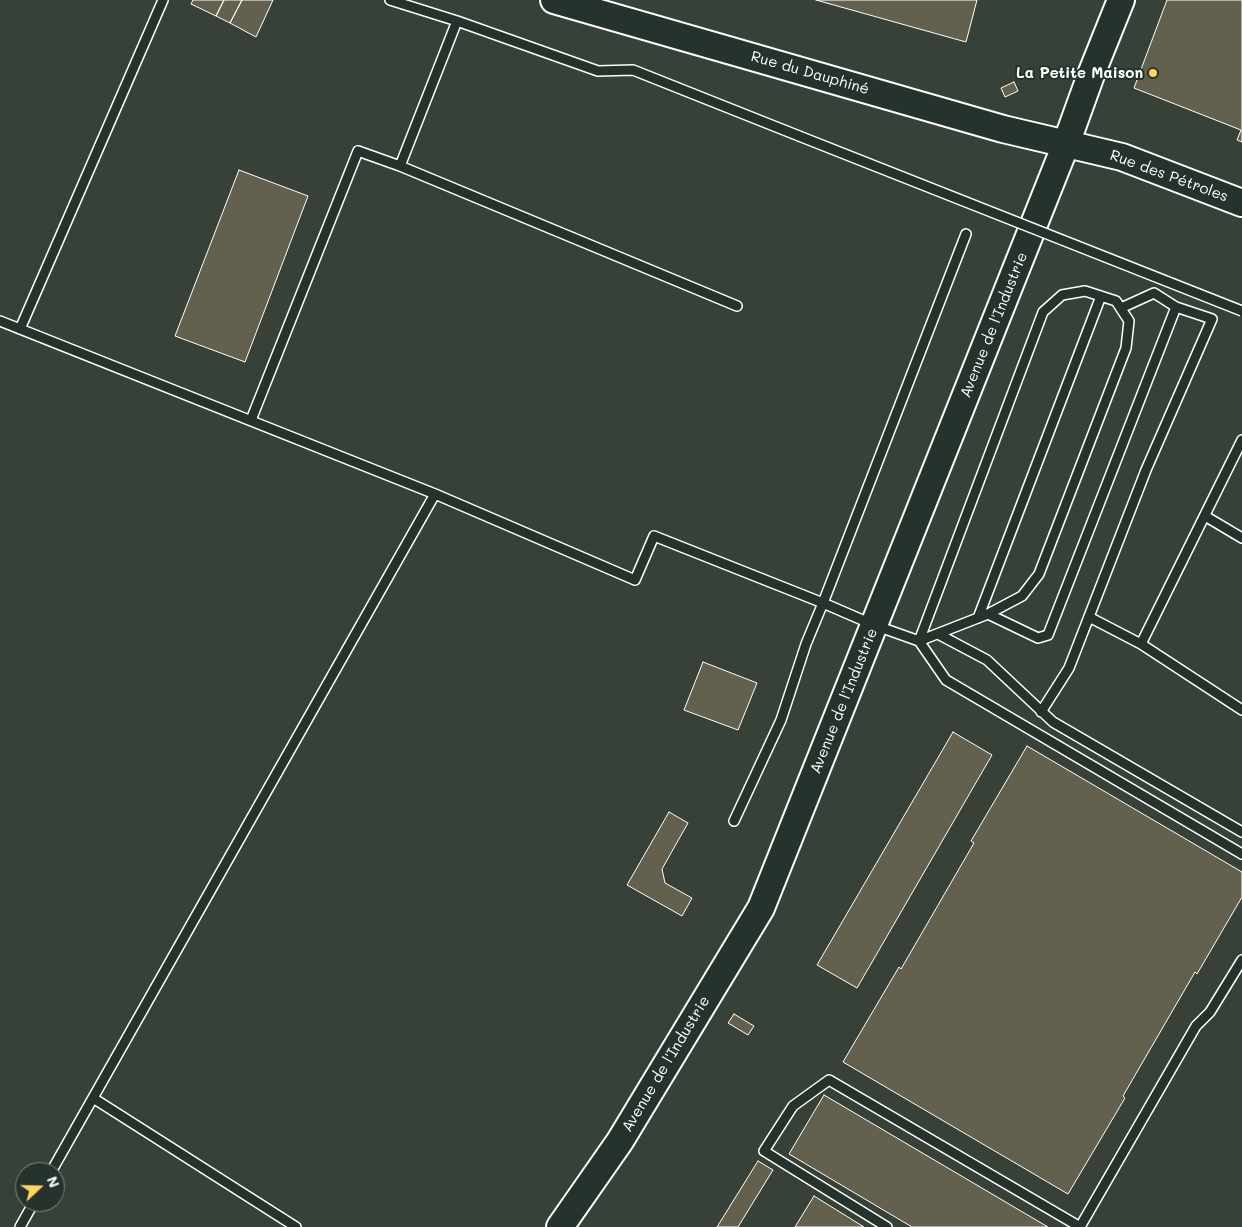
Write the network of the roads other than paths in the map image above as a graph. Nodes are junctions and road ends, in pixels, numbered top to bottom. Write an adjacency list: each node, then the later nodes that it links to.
1 (163, 0): 16 (lane)
2 (390, 0): 5 (lane)
3 (554, 0): 6 (street, Rue du Dauphiné)
4 (1121, 0): 6 (street, Avenue de l'Industrie)
5 (457, 20): 7 (lane); 14 (lane, bridge)
6 (1066, 144): 8 (street, Rue des Pétroles); 26 (street, Avenue de l'Industrie)
7 (400, 166): 11 (lane); 17 (lane)
8 (1242, 203)
9 (966, 234): 22 (lane)
10 (1101, 296): 13 (lane); 25 (lane); 28 (lane)
11 (737, 306)
12 (1176, 307): 13 (lane); 23 (lane); 24 (lane)
13 (1120, 308): 23 (lane)
14 (1242, 311)
15 (0, 321): 16 (lane)
16 (20, 329): 17 (lane)
17 (251, 420): 19 (lane)
18 (1242, 440): 20 (lane)
19 (435, 494): 22 (lane); 36 (lane)
20 (1205, 516): 21 (lane); 29 (lane)
21 (1242, 538)
22 (823, 603): 26 (lane); 32 (lane)
23 (988, 614): 25 (lane)
24 (1089, 617): 29 (lane); 31 (lane)
25 (978, 618): 27 (lane)
26 (874, 625): 28 (lane); 41 (street, Avenue de l'Industrie)
27 (938, 634): 28 (lane); 31 (lane)
28 (919, 641): 34 (lane)
29 (1141, 644): 30 (lane)
30 (1242, 710)
31 (1041, 712): 33 (lane)
32 (734, 821)
33 (1242, 832)
34 (1242, 854)
35 (1242, 960): 43 (lane)
36 (93, 1098): 37 (lane); 39 (lane)
37 (57, 1162)
38 (28, 1212): 40 (lane)
39 (292, 1225)
40 (20, 1227)
41 (560, 1227)
42 (888, 1227): 43 (lane)
43 (1080, 1227)

